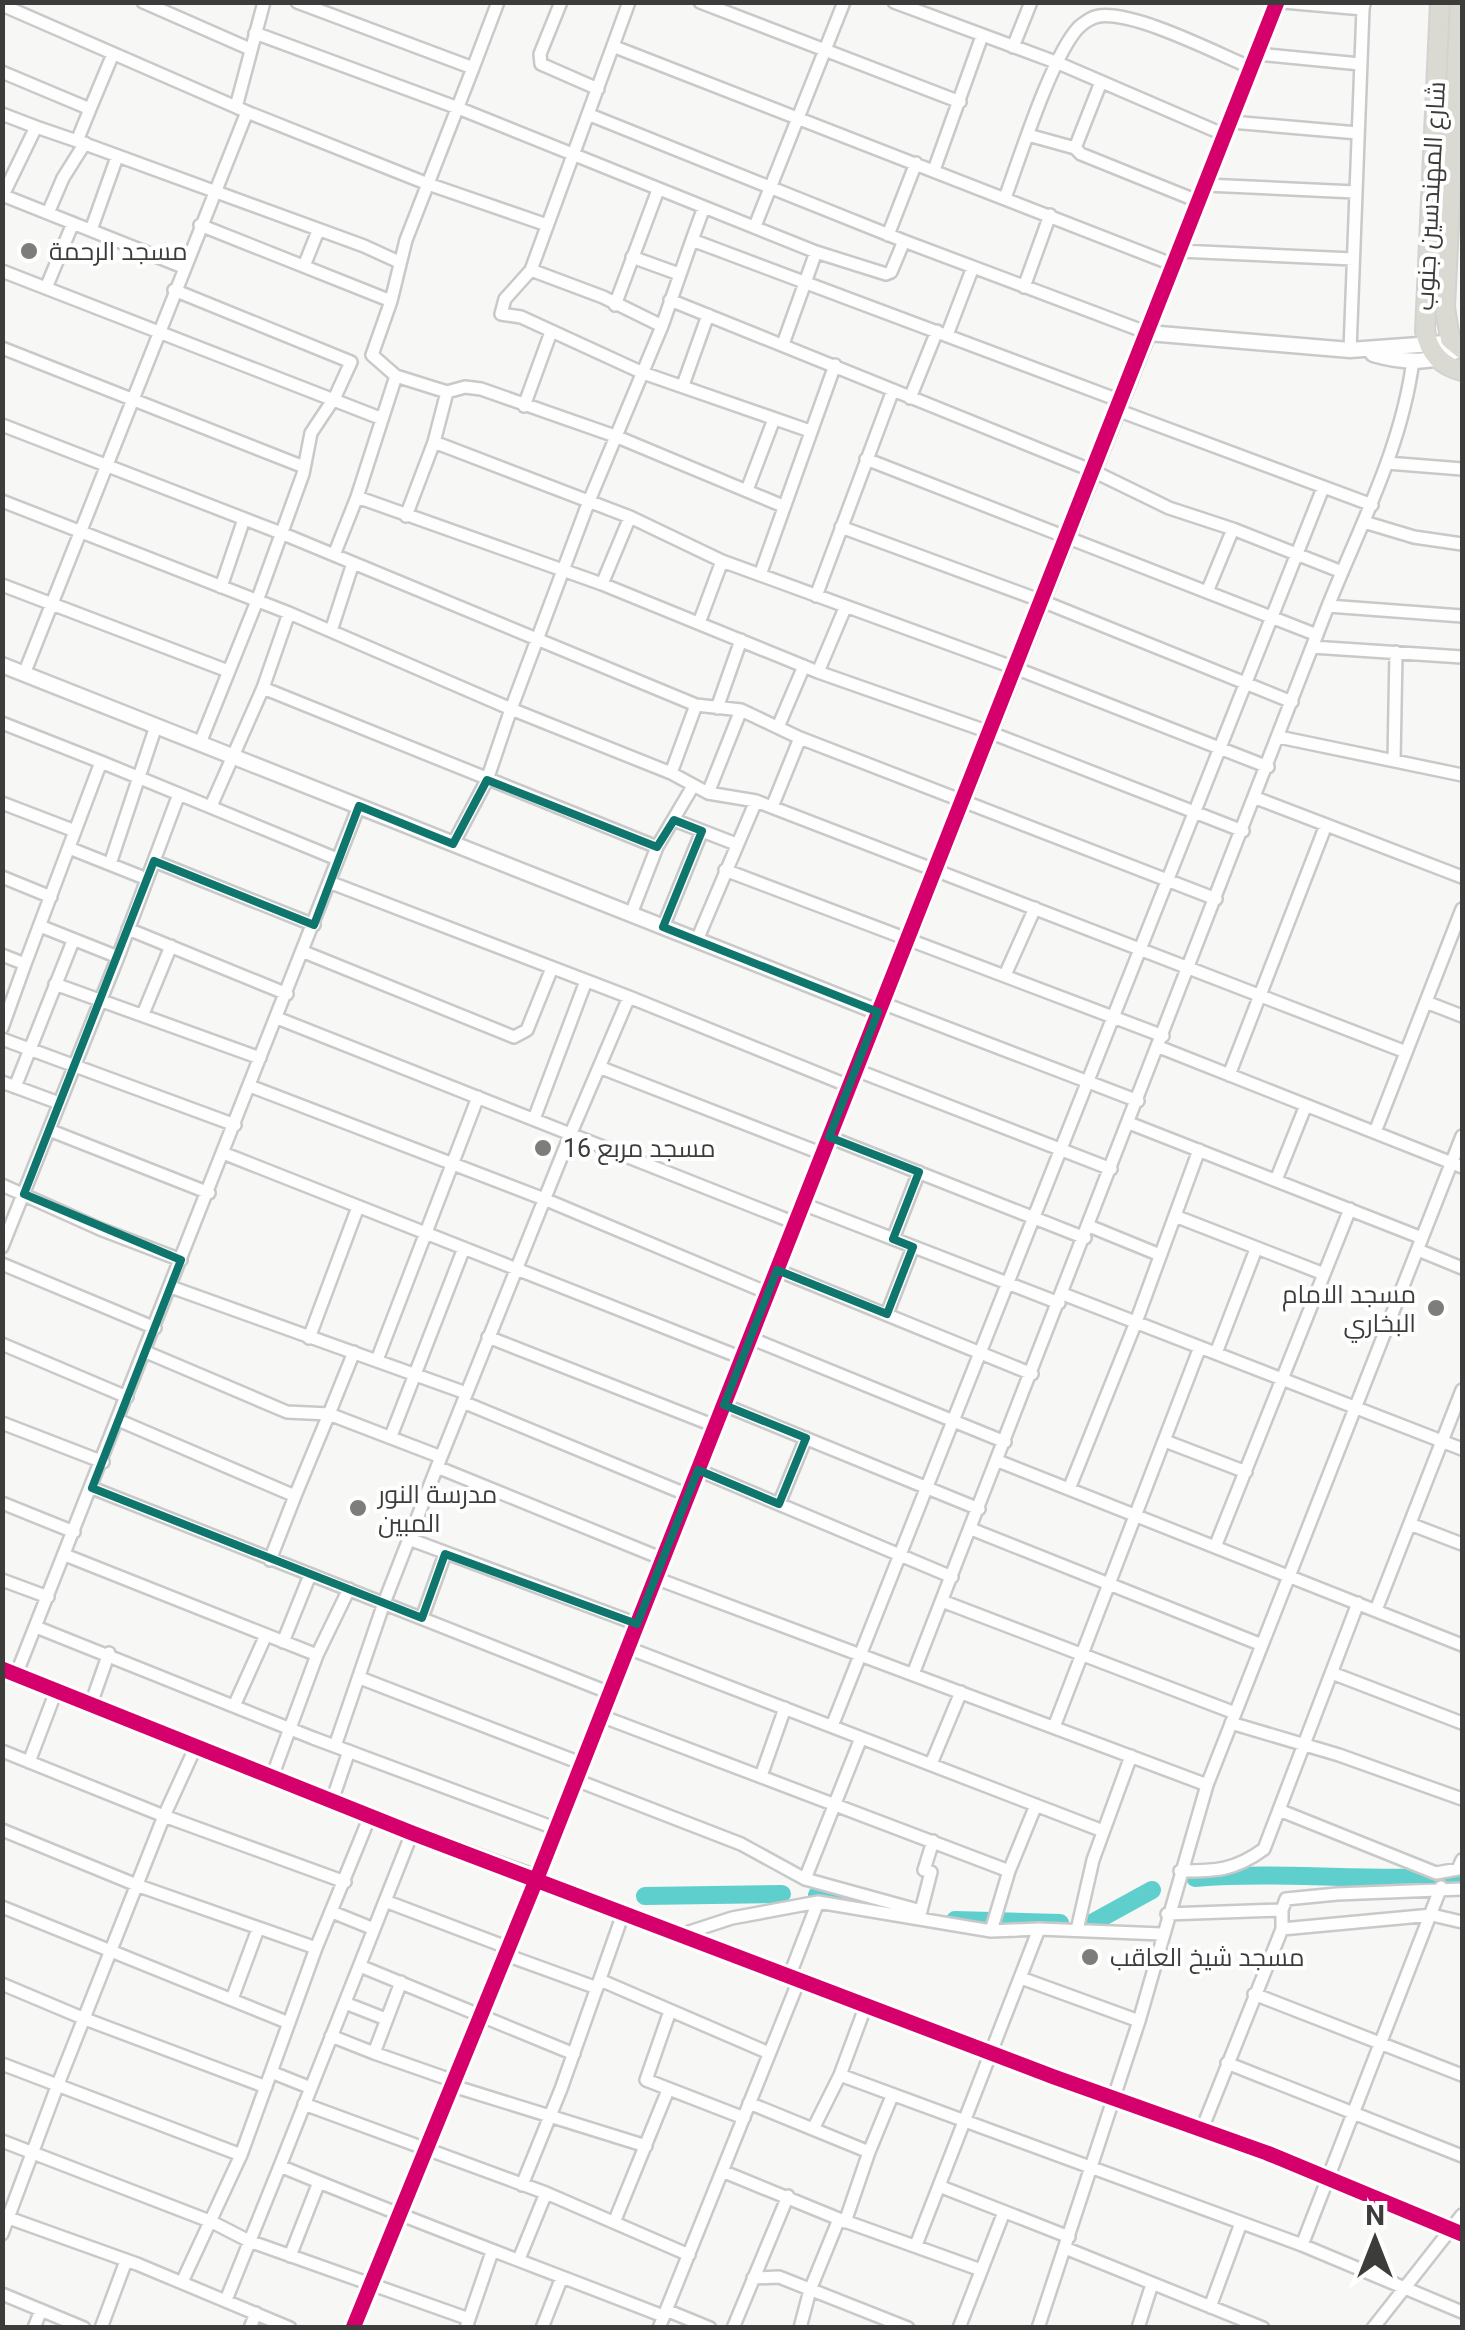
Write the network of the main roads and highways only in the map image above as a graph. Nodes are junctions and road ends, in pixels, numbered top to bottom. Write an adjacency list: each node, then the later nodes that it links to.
1 (1440, 2): 7 (highway, شارع المهندسين جنوب)
2 (1460, 2): 3 (highway, شارع المهندسين جنوب)
3 (1460, 45): 4 (highway, شارع المهندسين جنوب)
4 (1458, 115): 5 (highway, شارع المهندسين جنوب)
5 (1456, 183): 6 (highway, شارع المهندسين جنوب)
6 (1458, 345)
7 (1462, 371)

